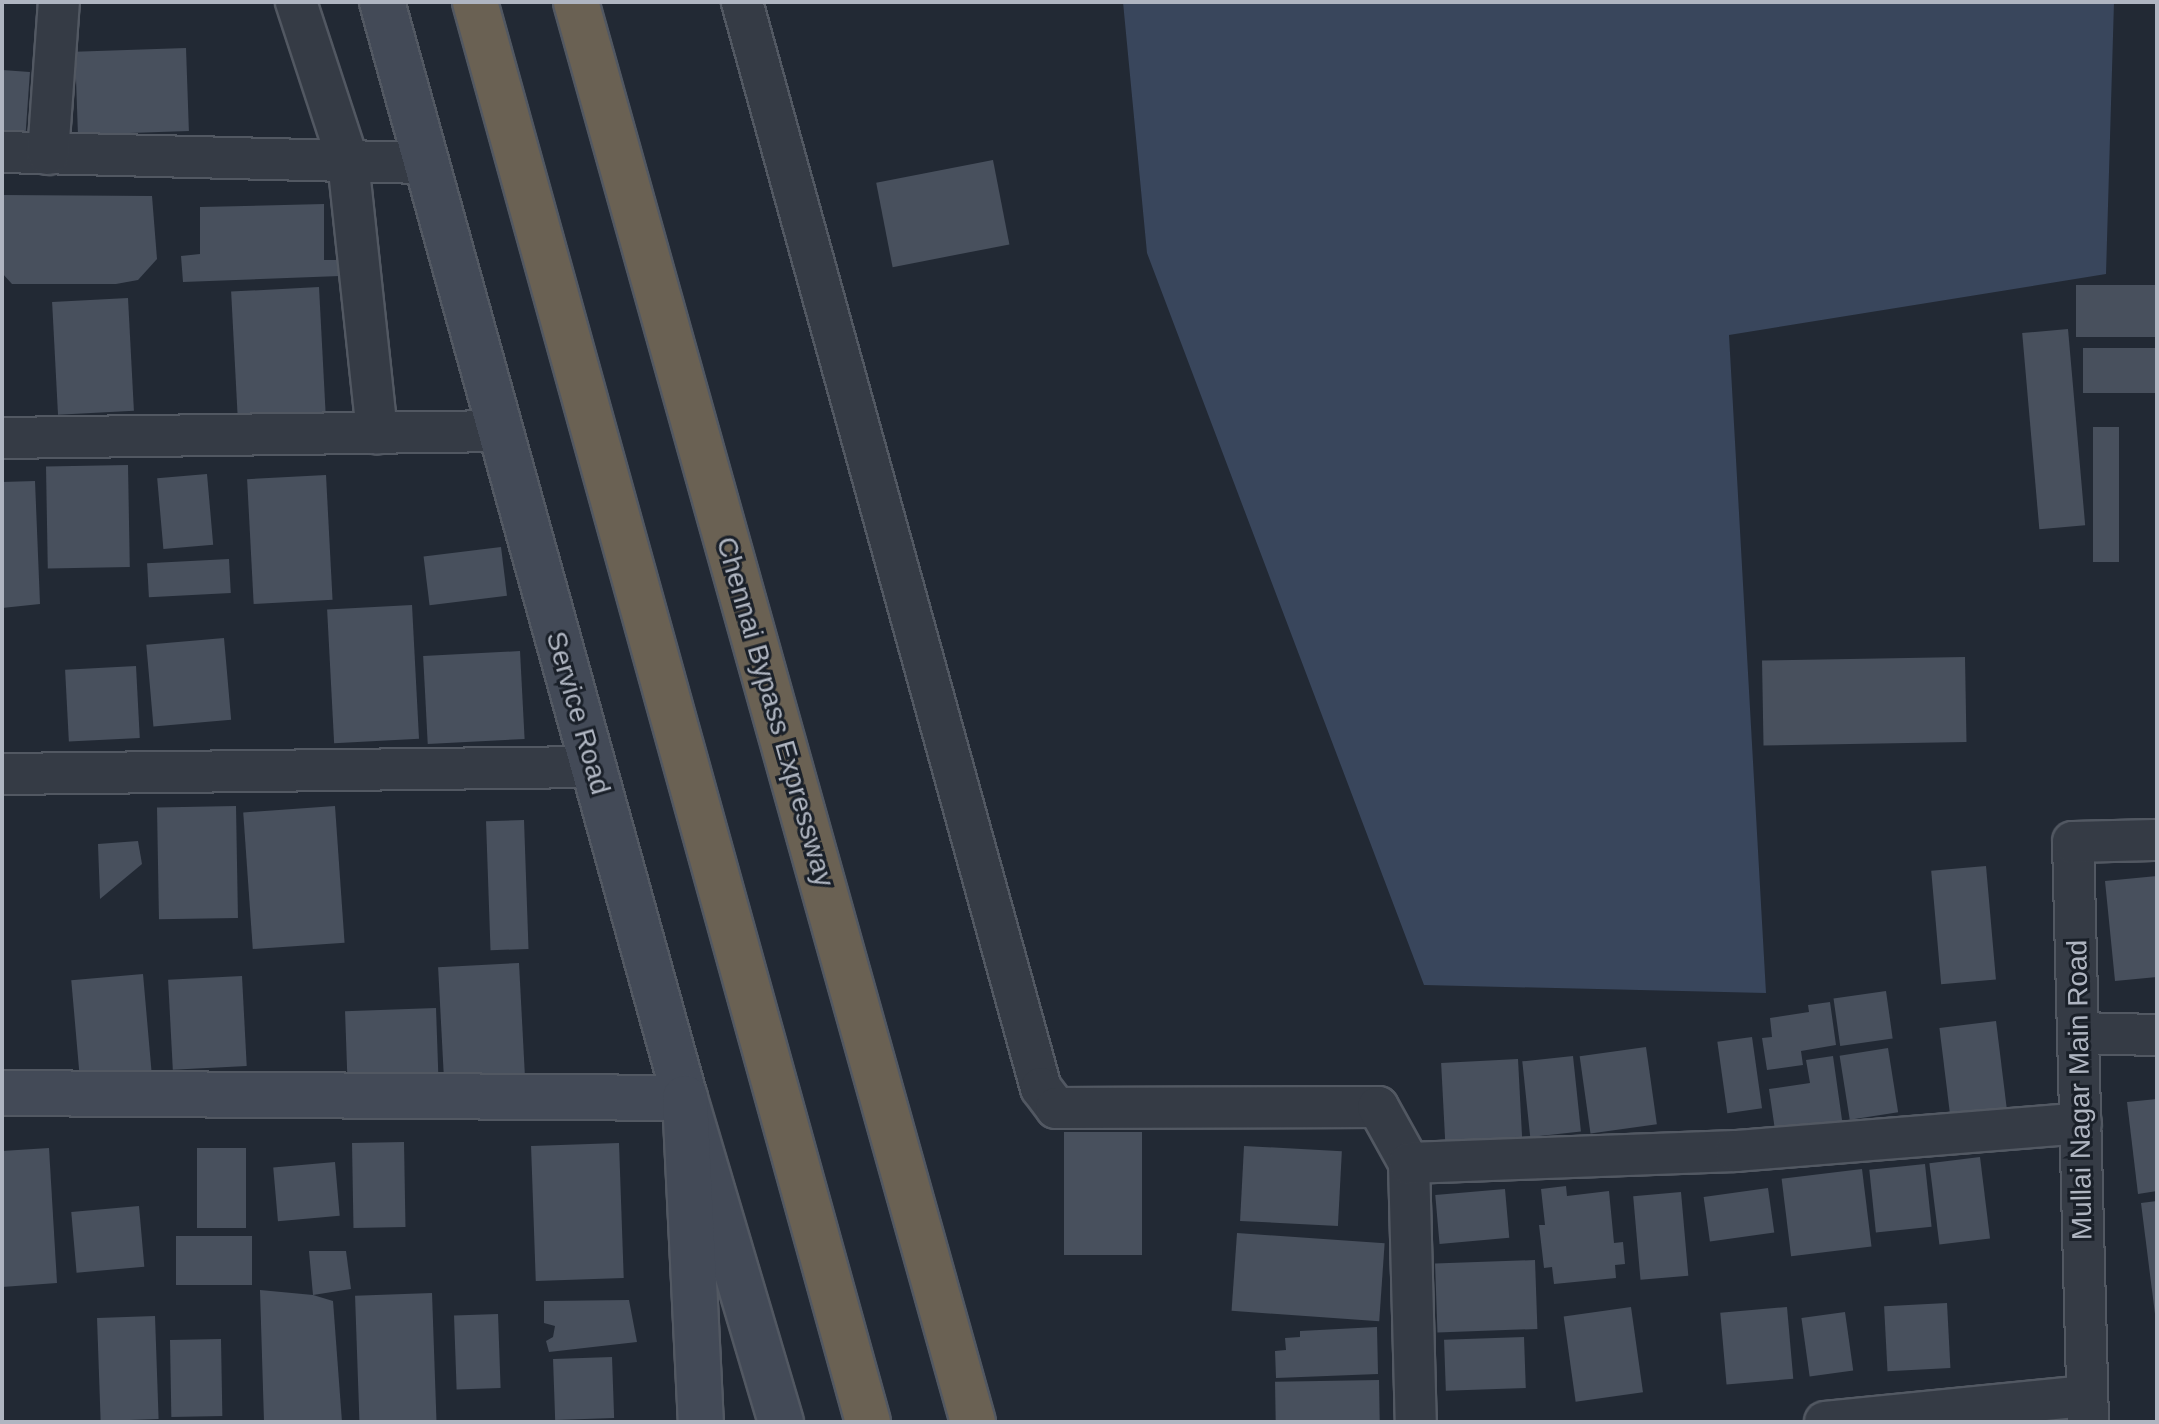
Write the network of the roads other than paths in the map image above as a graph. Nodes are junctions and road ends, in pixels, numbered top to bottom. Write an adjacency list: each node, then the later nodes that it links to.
1 (59, 2): 8 (street)
2 (296, 2): 9 (street)
3 (382, 2): 10 (street, Service Road)
4 (475, 2): 26 (highway)
5 (576, 2): 27 (highway, Chennai Bypass Expressway)
6 (742, 2): 22 (street)
7 (2, 152): 8 (street)
8 (48, 154): 9 (street)
9 (348, 161): 10 (street); 12 (street)
10 (425, 163): 11 (street, Service Road)
11 (500, 431): 12 (street); 14 (street, Service Road)
12 (377, 433): 13 (street)
13 (2, 438)
14 (593, 767): 15 (street); 20 (street, Service Road)
15 (2, 774)
16 (2157, 840): 17 (street, Mullai Nagar Main Road)
17 (2079, 1033): 18 (street); 21 (street, Mullai Nagar Main Road)
18 (2157, 1035)
19 (2, 1093): 20 (street)
20 (685, 1098): 24 (street); 25 (street, Service Road)
21 (2081, 1123): 22 (street); 23 (street, Mullai Nagar Main Road)
22 (1409, 1163): 28 (street)
23 (2088, 1409): 29 (street)
24 (701, 1422)
25 (781, 1422)
26 (868, 1422)
27 (973, 1422)
28 (1416, 1422)
29 (1825, 1422)

